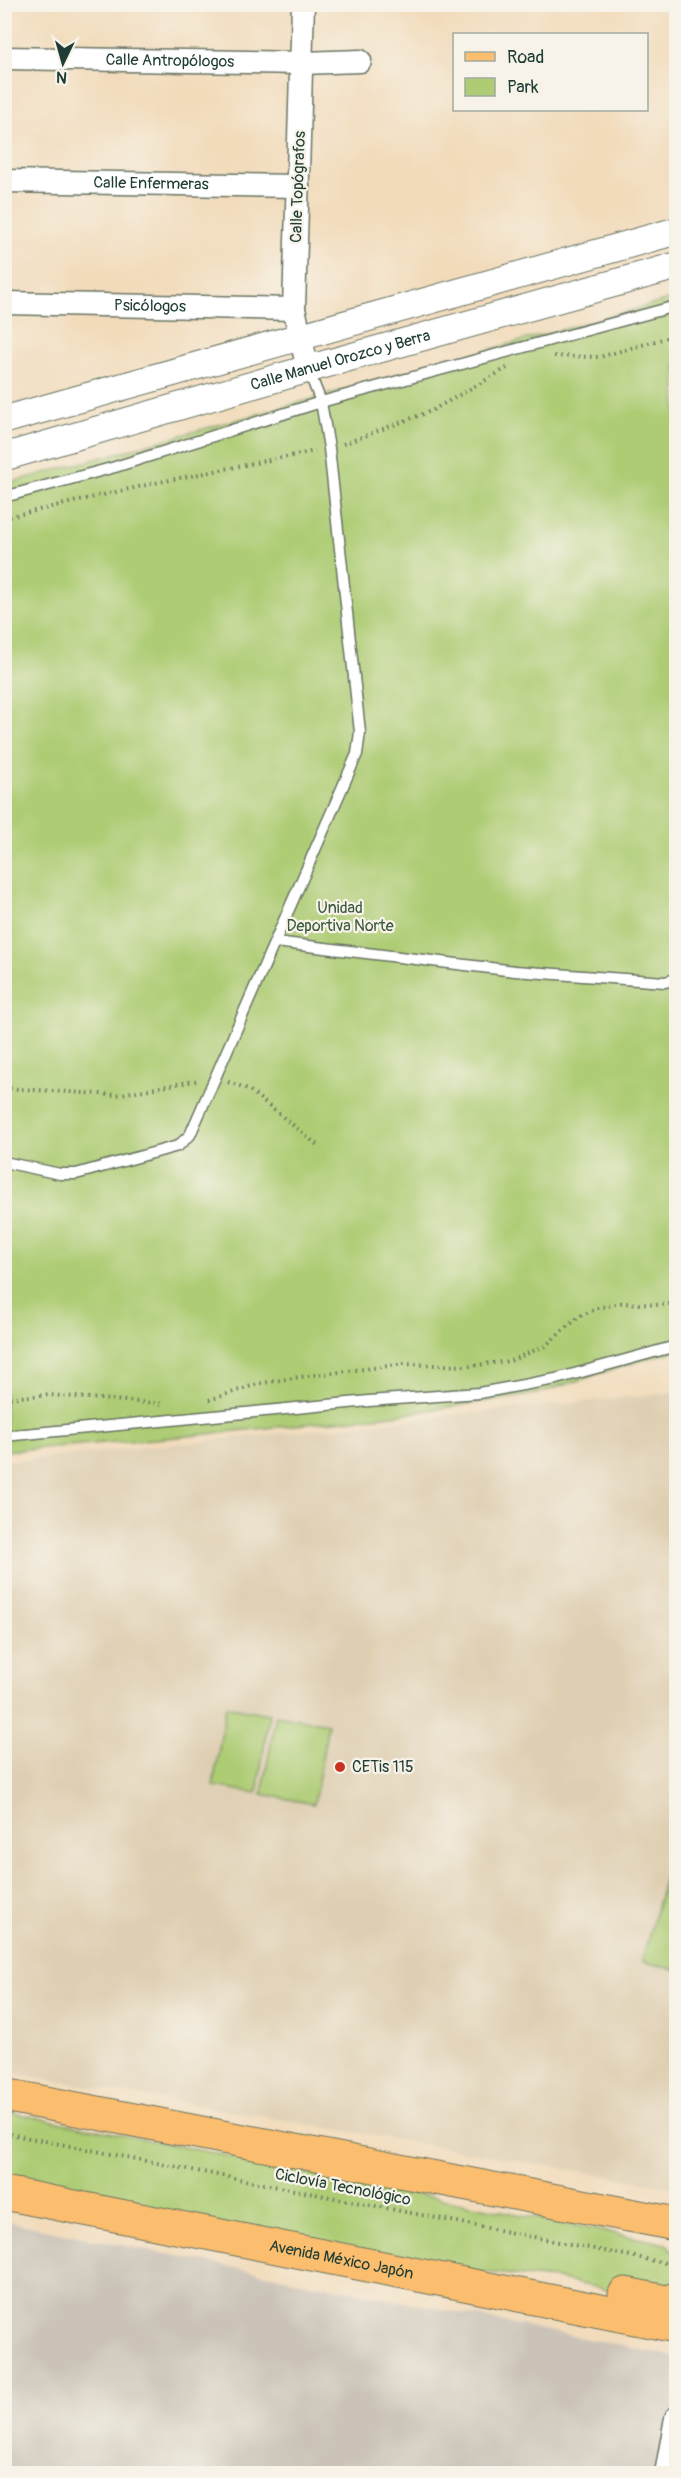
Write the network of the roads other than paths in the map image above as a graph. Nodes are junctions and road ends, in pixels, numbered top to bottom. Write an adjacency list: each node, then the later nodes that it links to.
1 (303, 4): 4 (street, Calle Topógrafos)
2 (4, 58): 4 (street, Calle Antropólogos)
3 (360, 61): 4 (street, Calle Antropólogos)
4 (302, 63): 6 (street, Calle Topógrafos)
5 (4, 181): 6 (street, Calle Enfermeras)
6 (298, 186): 11 (street, Calle Topógrafos)
7 (676, 231): 12 (street, Calle Manuel Orozco y Berra)
8 (676, 266): 13 (street, Calle Manuel Orozco y Berra)
9 (4, 303): 11 (street, Psicólogos)
10 (676, 306): 14 (lane)
11 (294, 309): 12 (street, Calle Topógrafos)
12 (300, 335): 13 (street, Calle Topógrafos); 15 (street, Calle Manuel Orozco y Berra)
13 (308, 369): 14 (lane); 16 (street, Calle Manuel Orozco y Berra)
14 (321, 402): 17 (lane); 18 (lane)
15 (4, 420)
16 (4, 457)
17 (4, 497)
18 (275, 942): 19 (lane); 20 (lane)
19 (676, 979)
20 (4, 1162)
21 (676, 1346): 22 (lane)
22 (4, 1436)
23 (4, 2095): 25 (main road)
24 (4, 2193): 26 (main road, Avenida México Japón)
25 (676, 2224)
26 (458, 2283): 27 (main road); 28 (main road, Avenida México Japón)
27 (676, 2299)
28 (676, 2326)
29 (676, 2418): 30 (street)
30 (666, 2474)

